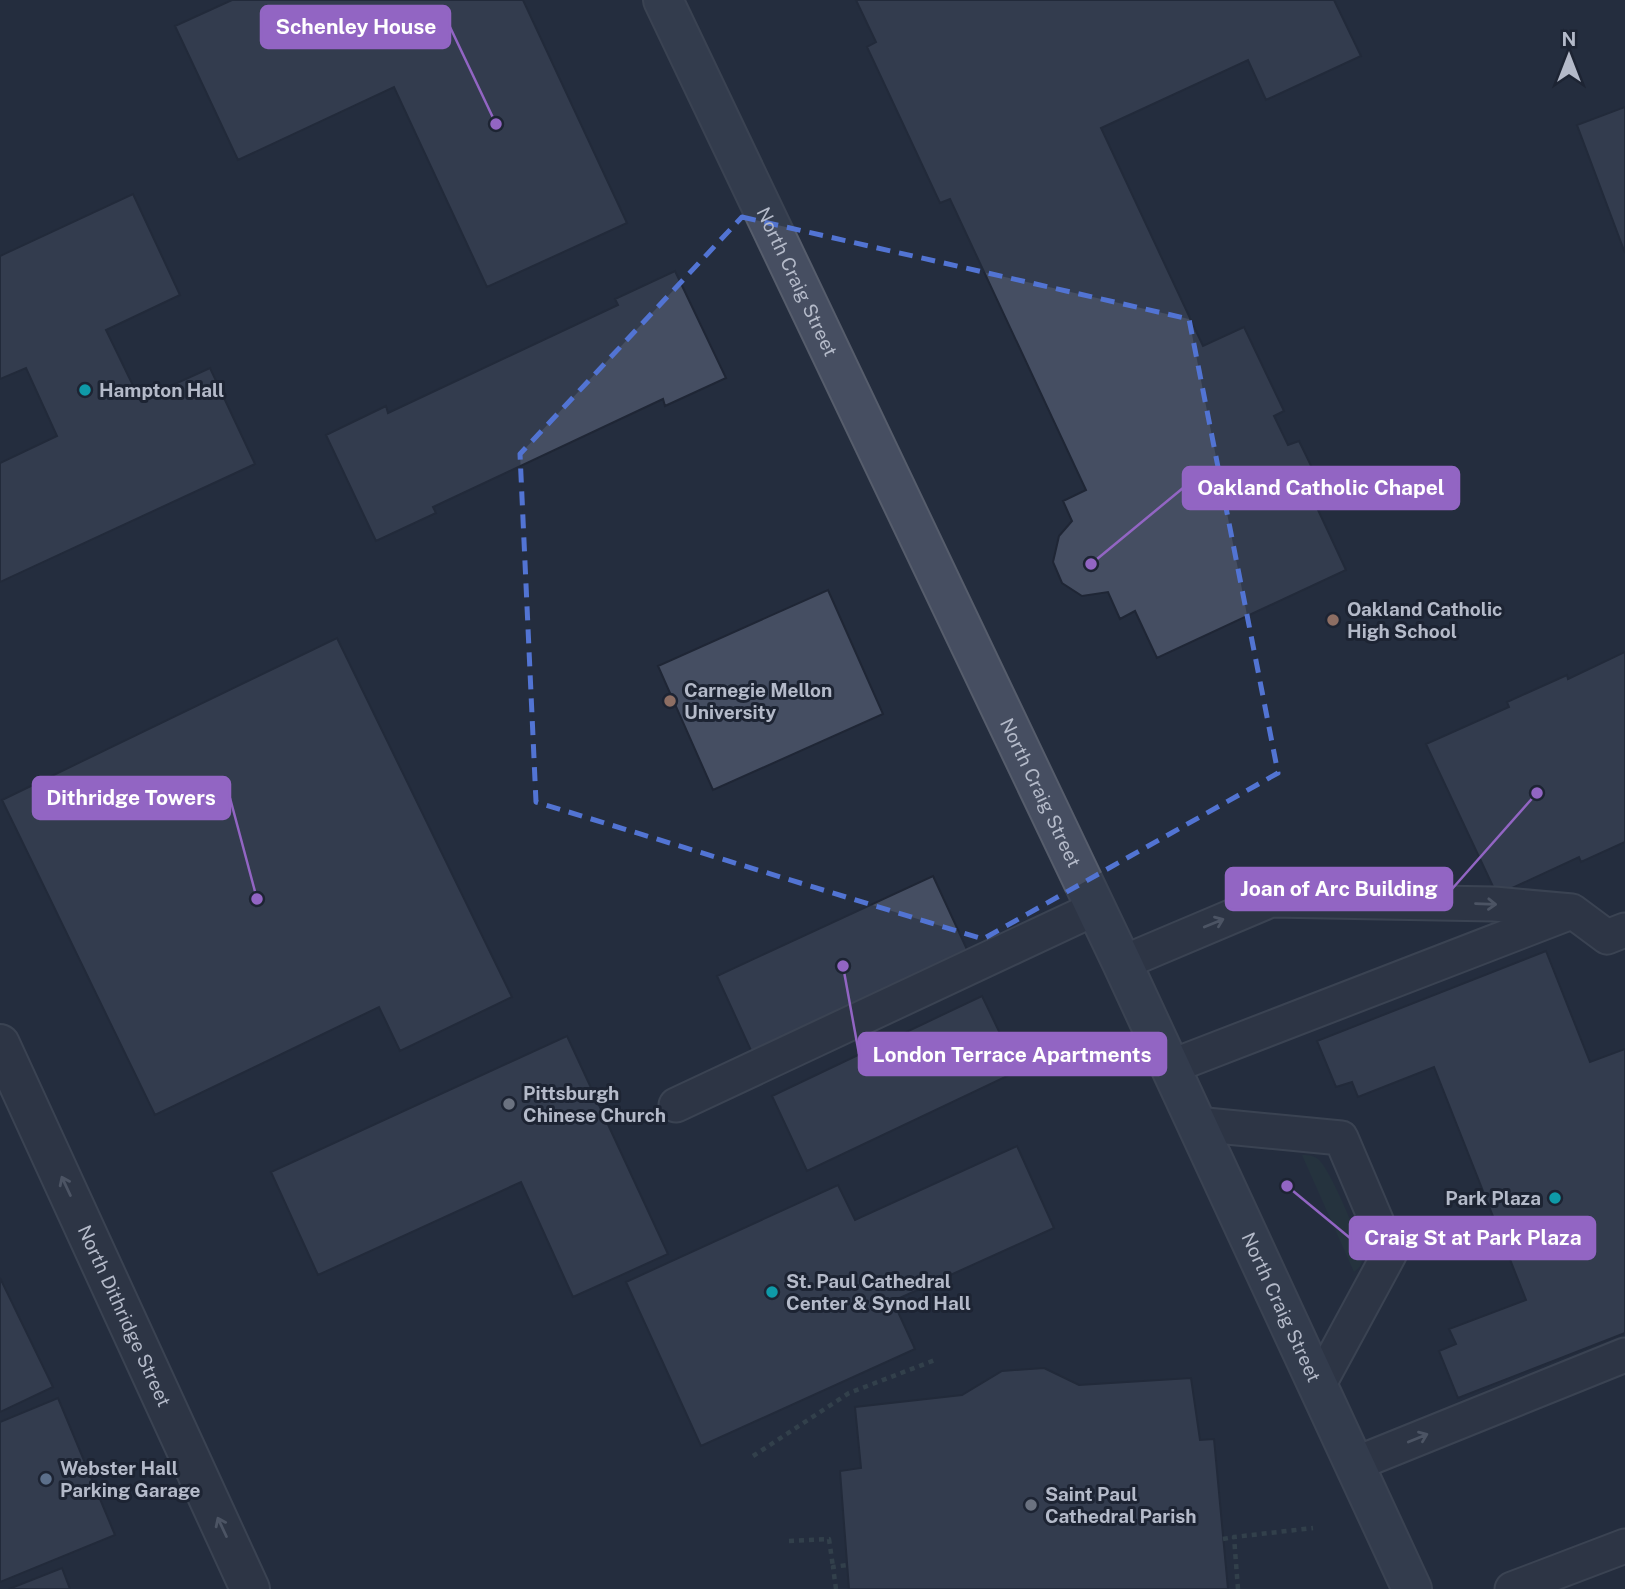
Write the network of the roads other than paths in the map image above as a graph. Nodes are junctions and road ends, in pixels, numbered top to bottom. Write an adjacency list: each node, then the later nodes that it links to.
1 (663, 0): 2 (main road, North Craig Street)
2 (1096, 908): 5 (main road, North Craig Street); 8 (lane)
3 (1572, 911): 4 (lane); 5 (lane, one-way to 3); 7 (lane)
4 (1625, 930)
5 (1122, 963): 7 (main road, North Craig Street)
6 (0, 1044): 14 (street, North Dithridge Street, one-way to 6)
7 (1170, 1067): 9 (main road, North Craig Street)
8 (676, 1105)
9 (1196, 1124): 11 (main road, North Craig Street); 11 (lane)
10 (1625, 1355): 12 (lane, one-way to 10)
11 (1318, 1386): 12 (main road, North Craig Street)
12 (1355, 1464): 15 (main road, North Craig Street)
13 (1625, 1546): 16 (lane)
14 (250, 1589)
15 (1412, 1589)
16 (1512, 1589)

